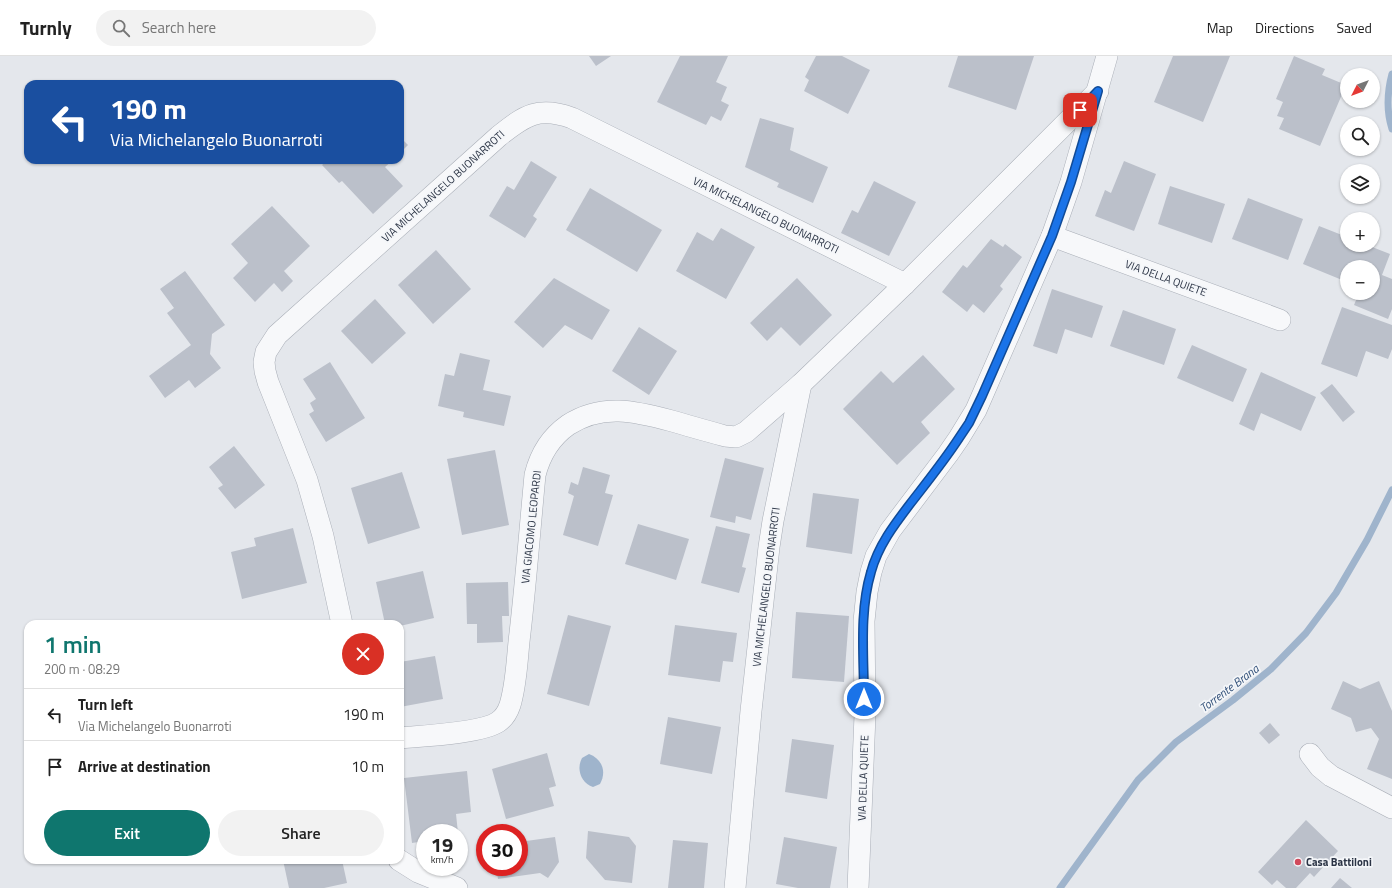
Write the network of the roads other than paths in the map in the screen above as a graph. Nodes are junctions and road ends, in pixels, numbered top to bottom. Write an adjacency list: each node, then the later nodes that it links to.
1 (1107, 56): 2 (street, VIA DELLA QUIETE)
2 (1098, 91): 3 (street, VIA DELLA QUIETE); 4 (street)
3 (1052, 236): 5 (street, VIA DELLA QUIETE); 14 (street, VIA DELLA QUIETE)
4 (905, 284): 6 (street); 7 (street, VIA MICHELANGELO BUONARROTI)
5 (1280, 320)
6 (801, 384): 8 (street, VIA GIACOMO LEOPARDI); 13 (street, VIA MICHELANGELO BUONARROTI)
7 (341, 620)
8 (404, 738)
9 (1310, 754): 10 (street)
10 (1392, 808)
11 (404, 863): 12 (street)
12 (457, 888)
13 (735, 888)
14 (858, 888)

